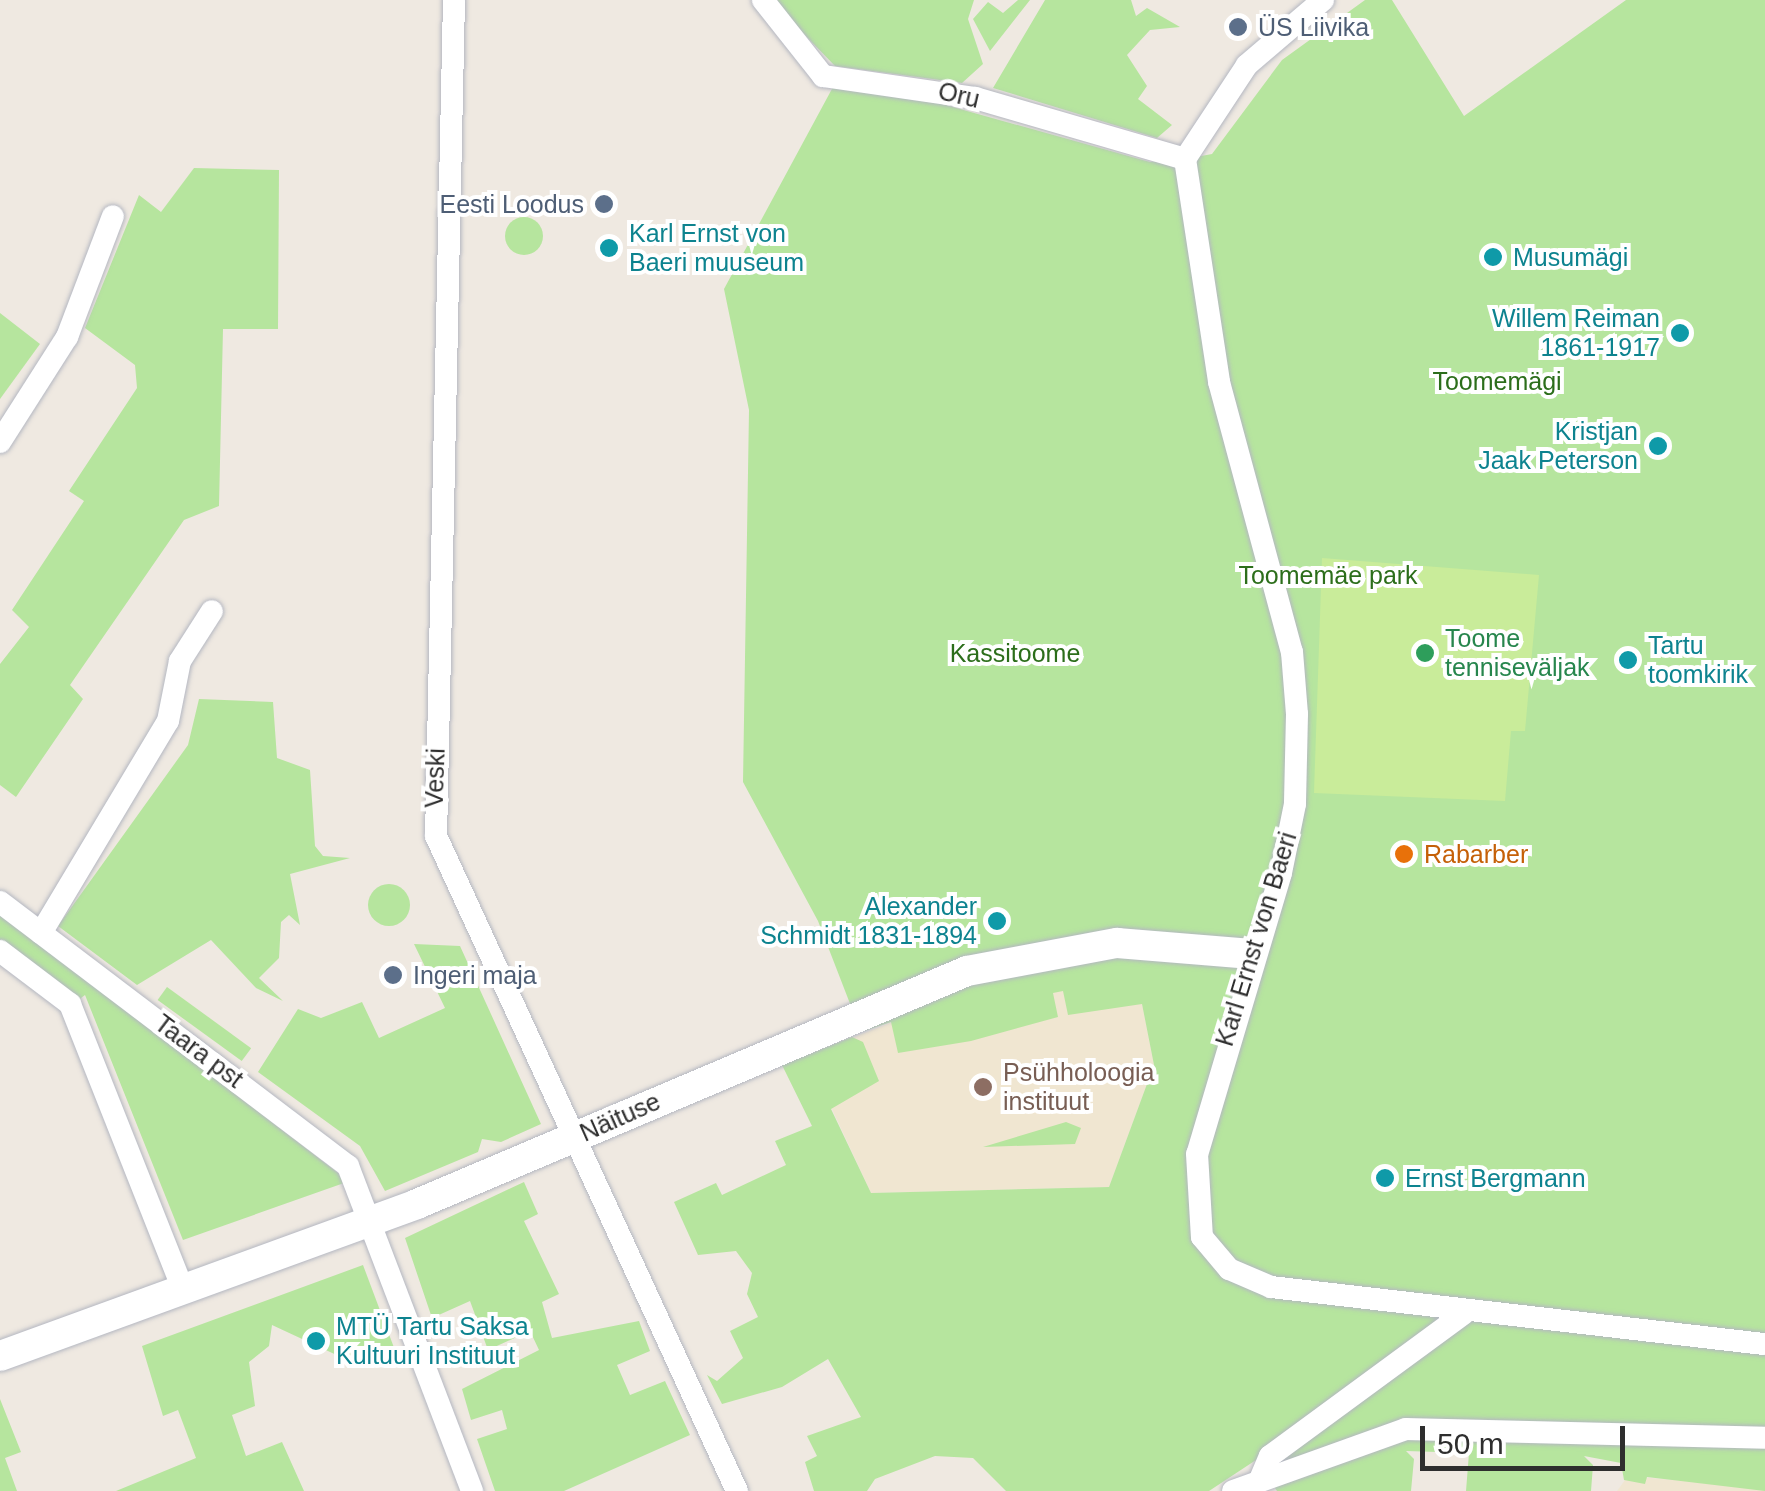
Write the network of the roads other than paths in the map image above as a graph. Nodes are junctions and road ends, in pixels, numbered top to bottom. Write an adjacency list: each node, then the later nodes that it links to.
1 (454, 0): 12 (street, Veski)
2 (762, 0): 4 (street, Oru)
3 (1324, 0): 4 (street)
4 (1185, 159): 11 (street, Karl Ernst von Baeri)
5 (114, 216): 6 (street)
6 (0, 442)
7 (212, 611): 9 (street)
8 (0, 902): 9 (street, Taara pst)
9 (41, 933): 13 (street, Taara pst)
10 (0, 951): 14 (street)
11 (1252, 954): 12 (street, Näituse); 15 (street, Karl Ernst von Baeri)
12 (572, 1138): 13 (street, Näituse); 21 (street, Veski)
13 (374, 1220): 14 (street, Näituse); 20 (street, Taara pst)
14 (182, 1287): 17 (street, Näituse)
15 (1463, 1314): 16 (street, Karl Ernst von Baeri); 19 (street)
16 (1765, 1344)
17 (0, 1356)
18 (1765, 1438): 19 (street)
19 (1261, 1478): 22 (street)
20 (472, 1491)
21 (737, 1491)
22 (1233, 1491)

